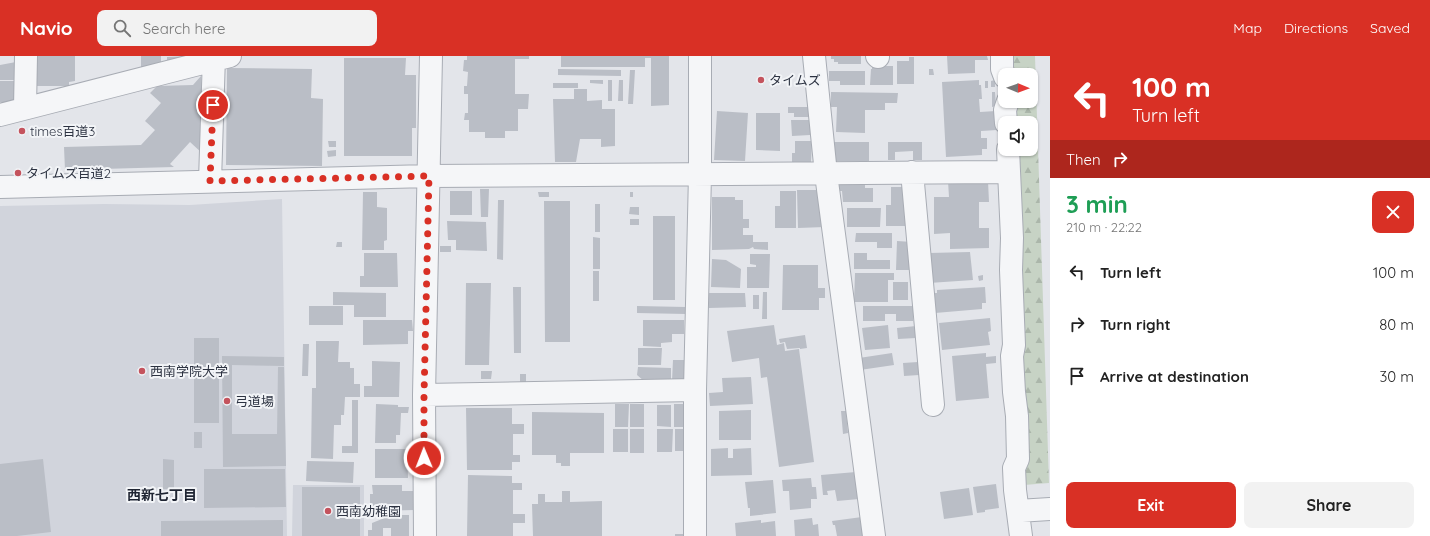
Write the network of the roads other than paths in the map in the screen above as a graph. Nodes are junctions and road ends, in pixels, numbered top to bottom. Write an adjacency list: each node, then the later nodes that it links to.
1 (26, 56): 8 (street)
2 (431, 56): 15 (street)
3 (700, 56): 13 (street)
4 (814, 56): 14 (street)
5 (1002, 56): 7 (street)
6 (220, 57): 8 (street); 16 (street)
7 (1002, 68)
8 (25, 108): 9 (street)
9 (0, 115)
10 (1008, 156): 22 (street)
11 (912, 172): 12 (street); 14 (street); 20 (street)
12 (1000, 172)
13 (700, 174): 14 (street); 15 (street); 18 (street)
14 (826, 174): 25 (street)
15 (429, 176): 16 (street); 19 (street)
16 (210, 181): 17 (street)
17 (0, 188)
18 (695, 390): 19 (street); 24 (street)
19 (424, 396): 23 (street)
20 (933, 406)
21 (1050, 509): 22 (street)
22 (1018, 511): 26 (street)
23 (425, 536)
24 (695, 536)
25 (874, 536)
26 (1021, 536)

